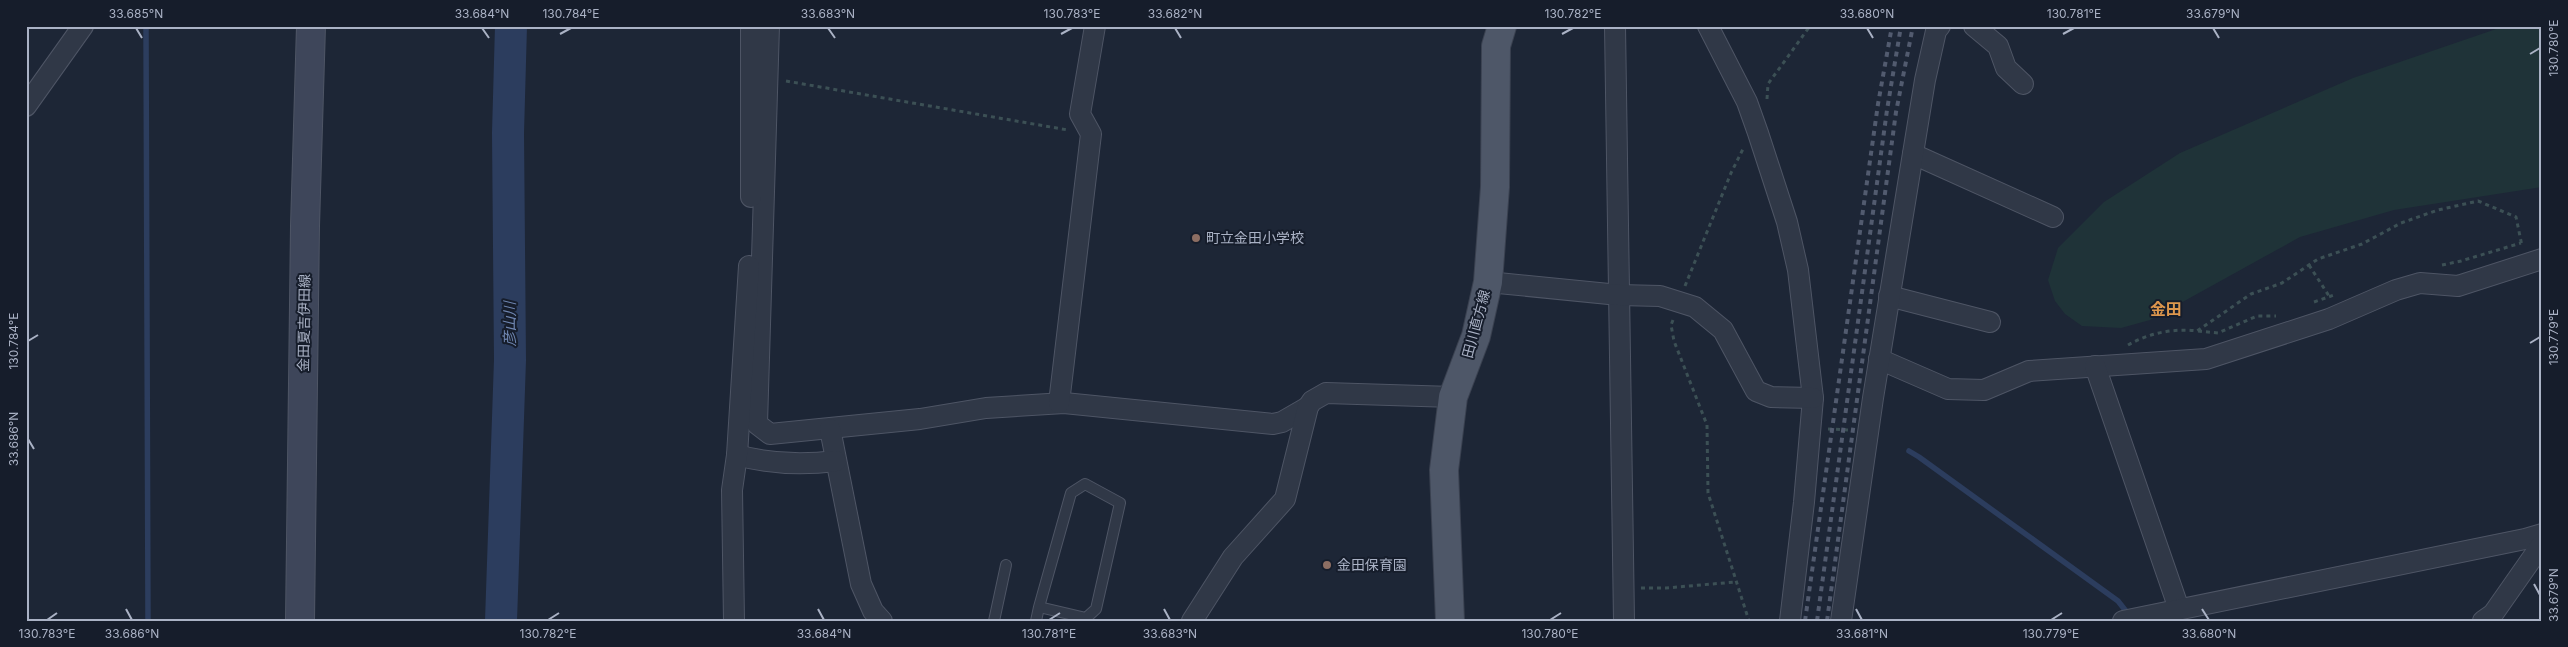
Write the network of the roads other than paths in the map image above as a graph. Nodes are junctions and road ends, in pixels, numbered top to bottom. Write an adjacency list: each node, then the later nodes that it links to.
1 (83, 26): 12 (street)
2 (311, 26): 34 (main road, 金田夏吉伊田線)
3 (751, 26): 27 (street)
4 (769, 26): 26 (street)
5 (1095, 26): 24 (street)
6 (1502, 26): 16 (main road, 田川直方線)
7 (1615, 26): 17 (street)
8 (1708, 26): 23 (street)
9 (1940, 26): 13 (street)
10 (1974, 26): 11 (street)
11 (2024, 84)
12 (26, 106)
13 (1913, 154): 14 (street); 18 (street)
14 (2053, 217)
15 (2533, 261): 21 (street)
16 (1488, 282): 17 (street); 22 (main road, 田川直方線)
17 (1619, 295): 23 (street); 41 (street)
18 (1889, 296): 19 (street); 20 (street)
19 (1990, 322)
20 (1879, 359): 21 (street); 43 (street)
21 (2102, 366): 33 (street)
22 (1453, 397): 25 (street); 40 (main road, 田川直方線)
23 (1813, 398): 42 (street)
24 (1060, 403): 25 (street); 26 (street)
25 (1308, 407): 39 (street)
26 (830, 428): 28 (street)
27 (737, 455): 28 (street); 35 (street)
28 (836, 461): 36 (street)
29 (2542, 534): 33 (street)
30 (2542, 544): 45 (street)
31 (1006, 565): 37 (lane)
32 (1040, 607): 32 (lane); 38 (lane)
33 (2180, 609): 44 (street)
34 (300, 621)
35 (734, 621)
36 (882, 621)
37 (994, 621)
38 (1036, 621)
39 (1192, 621)
40 (1450, 621)
41 (1624, 621)
42 (1790, 621)
43 (1841, 621)
44 (2123, 621)
45 (2483, 621)

